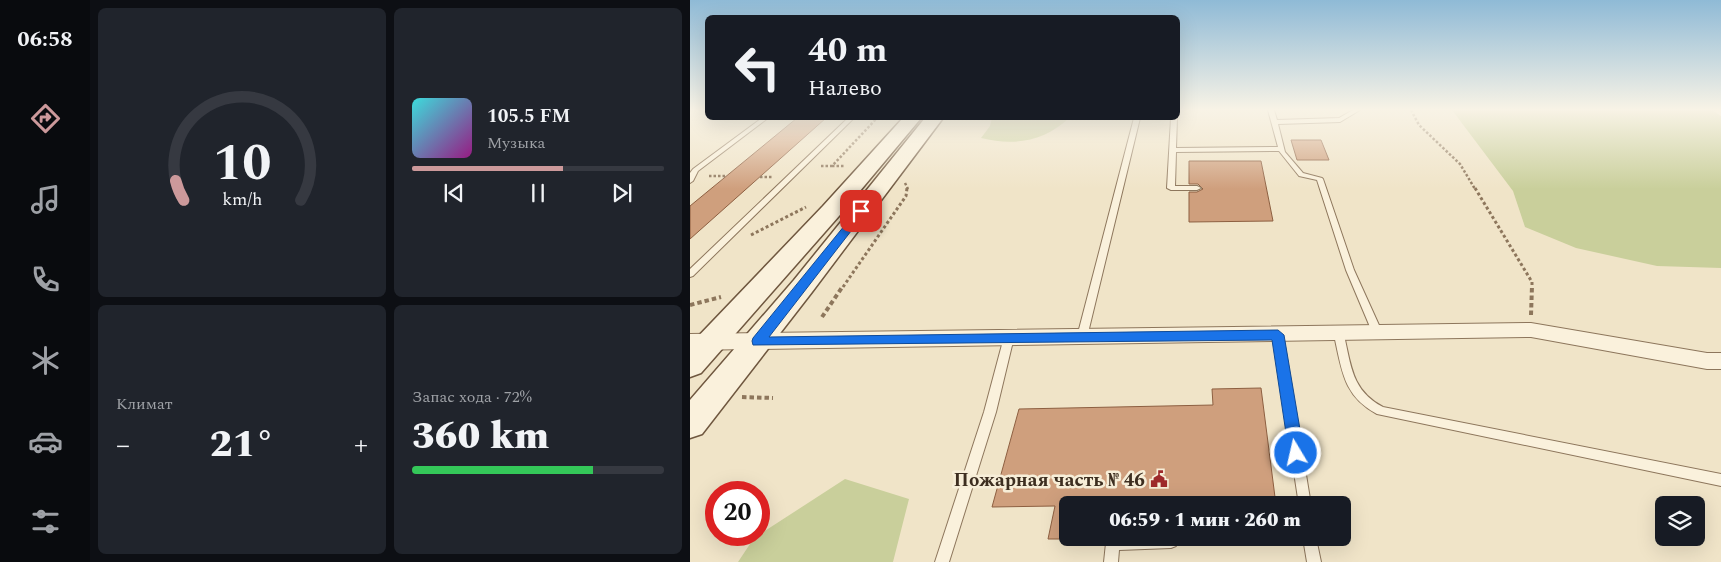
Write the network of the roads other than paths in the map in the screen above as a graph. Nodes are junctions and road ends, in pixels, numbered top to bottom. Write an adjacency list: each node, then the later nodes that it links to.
1 (740, 136): 10 (lane)
2 (832, 136): 12 (lane)
3 (896, 136): 19 (main road)
4 (920, 136): 18 (main road)
5 (1132, 136): 17 (lane)
6 (1173, 136): 9 (lane)
7 (1278, 136): 8 (lane)
8 (1282, 149): 9 (lane); 13 (lane)
9 (1173, 150): 11 (lane)
10 (690, 181)
11 (1197, 188)
12 (690, 274)
13 (1378, 334): 15 (street); 20 (street)
14 (1278, 335): 15 (street); 17 (street); 24 (lane)
15 (1338, 335): 23 (lane)
16 (1009, 337): 17 (street); 18 (street); 27 (lane)
17 (1082, 337)
18 (758, 341): 19 (street); 22 (main road)
19 (700, 342): 21 (main road)
20 (1721, 361)
21 (690, 365)
22 (690, 424)
23 (1721, 480)
24 (1304, 496)
25 (1113, 546): 28 (lane)
26 (1311, 546): 29 (lane)
27 (942, 562)
28 (1111, 562)
29 (1314, 562)

